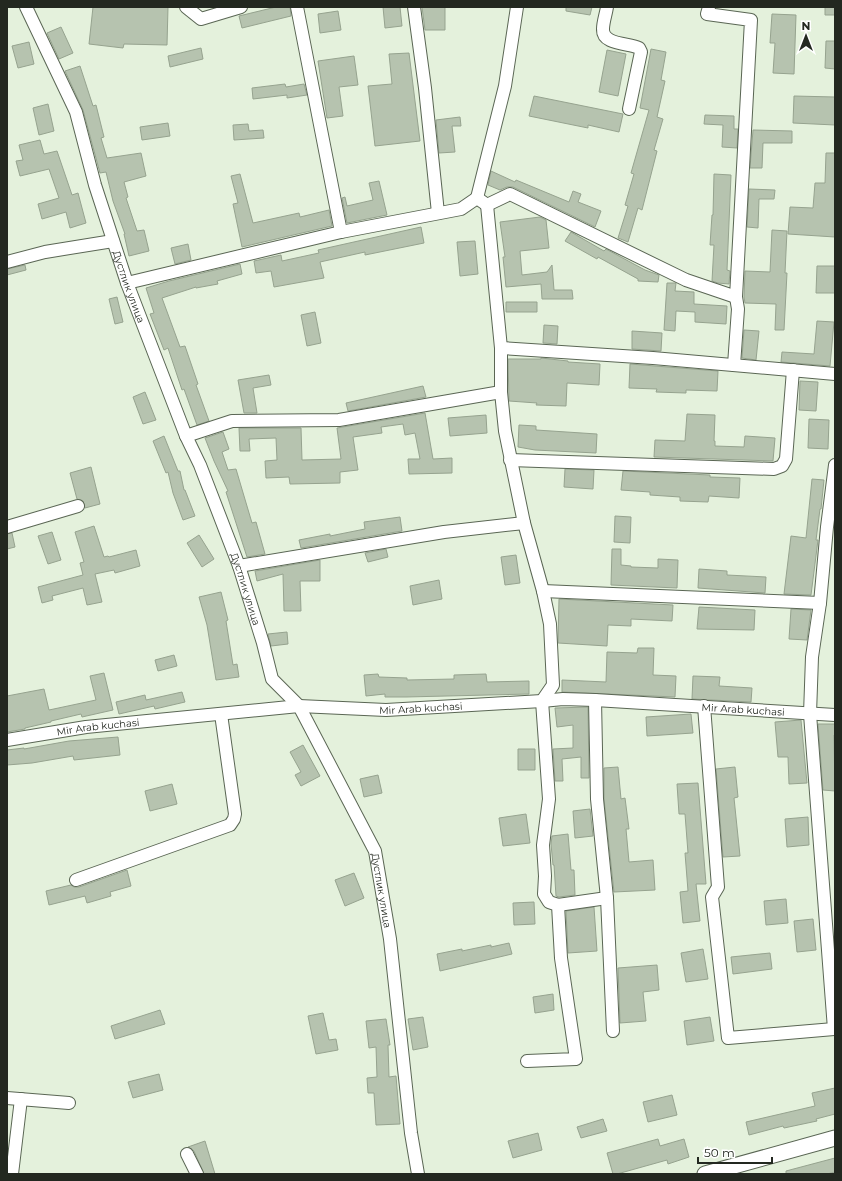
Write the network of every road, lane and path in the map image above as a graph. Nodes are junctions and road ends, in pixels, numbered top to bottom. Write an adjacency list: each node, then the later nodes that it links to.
1 (26, 7): 13 (street, Дустлик улица)
2 (186, 7): 3 (street)
3 (241, 7)
4 (297, 7): 12 (street)
5 (414, 7): 11 (street)
6 (517, 7): 10 (street)
7 (607, 7): 9 (street)
8 (708, 7): 16 (street)
9 (629, 110)
10 (482, 201): 11 (street); 16 (street); 17 (street)
11 (438, 213): 12 (street)
12 (340, 232): 15 (street)
13 (113, 241): 14 (street); 15 (street, Дустлик улица)
14 (7, 262)
15 (127, 284): 22 (street, Дустлик улица)
16 (736, 297): 18 (street)
17 (501, 348): 18 (street); 21 (street)
18 (734, 365): 19 (street)
19 (793, 370): 20 (street); 23 (street)
20 (835, 374)
21 (501, 392): 22 (street); 23 (street)
22 (186, 436): 28 (street, Дустлик улица)
23 (510, 460): 26 (street)
24 (835, 465): 30 (street)
25 (78, 506): 27 (street)
26 (524, 523): 28 (street); 29 (street)
27 (7, 527)
28 (239, 566): 33 (street, Дустлик улица)
29 (543, 591): 30 (street); 32 (street)
30 (820, 603): 36 (street)
31 (595, 700): 32 (street, Mir Arab kuchasi); 34 (street, Mir Arab kuchasi); 40 (street)
32 (542, 701): 33 (street, Mir Arab kuchasi); 41 (street)
33 (299, 706): 35 (street, Mir Arab kuchasi); 52 (street, Дустлик улица)
34 (704, 706): 36 (street, Mir Arab kuchasi); 42 (street)
35 (221, 714): 38 (street, Mir Arab kuchasi); 39 (street)
36 (810, 714): 37 (street, Mir Arab kuchasi); 42 (street)
37 (835, 716)
38 (7, 740)
39 (76, 880)
40 (607, 898): 41 (street); 43 (street)
41 (558, 905): 44 (street)
42 (834, 1029)
43 (613, 1031)
44 (527, 1061)
45 (7, 1098): 46 (street)
46 (21, 1099): 47 (street); 50 (street)
47 (69, 1104)
48 (835, 1138): 53 (main road)
49 (187, 1154): 51 (street)
50 (10, 1174)
51 (197, 1174)
52 (418, 1174)
53 (705, 1174)

